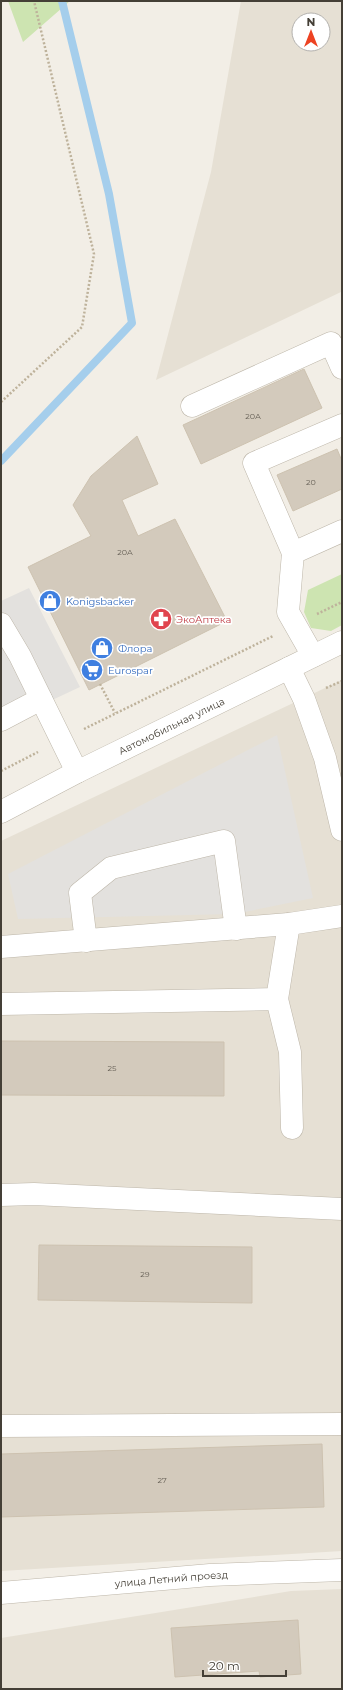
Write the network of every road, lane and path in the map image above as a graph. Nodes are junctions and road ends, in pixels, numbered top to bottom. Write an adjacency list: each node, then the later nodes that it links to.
1 (34, 1): 3 (path)
2 (342, 368): 4 (street)
3 (1, 402)
4 (192, 406)
5 (342, 425): 7 (street)
6 (342, 531): 7 (street)
7 (293, 553): 10 (street)
8 (342, 602): 10 (path)
9 (1, 624): 15 (street)
10 (295, 625): 12 (street); 16 (path)
11 (342, 642): 12 (street, Автомобильная улица)
12 (313, 656): 13 (street, Автомобильная улица)
13 (289, 668): 19 (street); 21 (street, Автомобильная улица)
14 (100, 684): 16 (path)
15 (41, 699): 17 (street); 18 (street)
16 (115, 713): 18 (path)
17 (1, 720)
18 (61, 741): 20 (path); 21 (street)
19 (333, 755): 23 (street)
20 (1, 771)
21 (78, 772): 22 (street, Автомобильная улица)
22 (1, 812)
23 (342, 830)
24 (342, 916): 25 (street)
25 (289, 924): 26 (street); 29 (street)
26 (236, 929): 27 (street); 27 (street)
27 (86, 941): 28 (street)
28 (1, 947)
29 (277, 999): 30 (street); 31 (street)
30 (1, 1004)
31 (292, 1128)
32 (1, 1195): 33 (street)
33 (342, 1209)
34 (342, 1424): 35 (street)
35 (1, 1426)
36 (342, 1570): 37 (street, улица Летний проезд)
37 (1, 1593)

